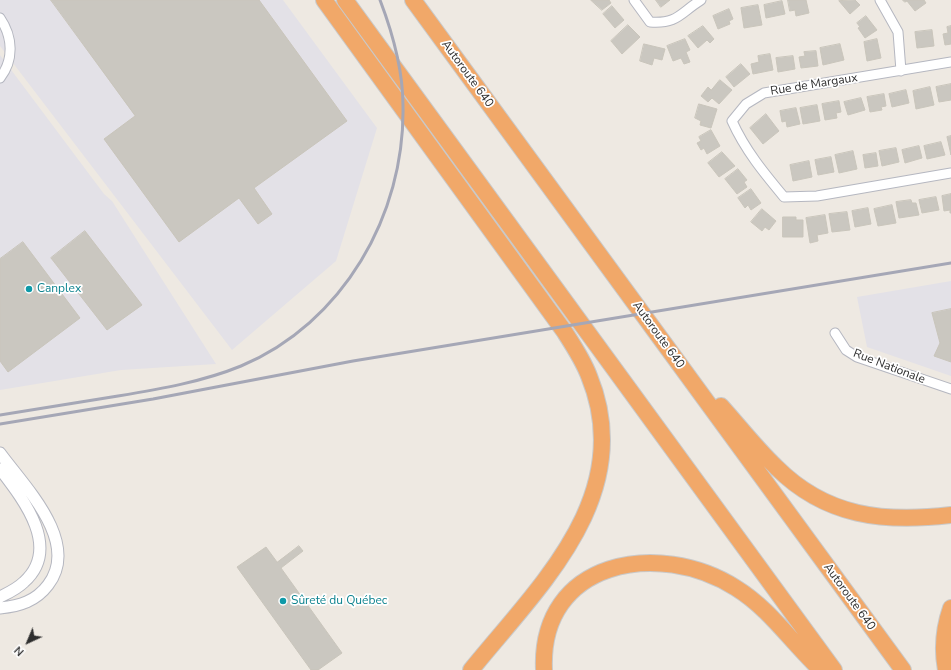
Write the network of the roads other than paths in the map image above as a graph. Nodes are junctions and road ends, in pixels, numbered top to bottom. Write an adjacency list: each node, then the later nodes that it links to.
1 (324, 0): 21 (highway)
2 (345, 0): 24 (highway)
3 (413, 0): 12 (highway, Autoroute 640)
4 (634, 0): 5 (street)
5 (701, 0)
6 (880, 0): 9 (street)
7 (0, 18): 10 (street)
8 (951, 62): 9 (street, Rue de Margaux)
9 (902, 71): 11 (street, Rue de Margaux)
10 (0, 78)
11 (951, 173)
12 (654, 329): 17 (highway); 25 (highway, Autoroute 640)
13 (835, 333): 14 (street, Rue Nationale)
14 (951, 389)
15 (0, 453): 19 (street)
16 (0, 469): 18 (street)
17 (951, 515)
18 (0, 597)
19 (0, 608)
20 (951, 608): 26 (highway)
21 (471, 670)
22 (544, 670): 23 (highway)
23 (821, 670)
24 (834, 670)
25 (903, 670)
26 (946, 670)

